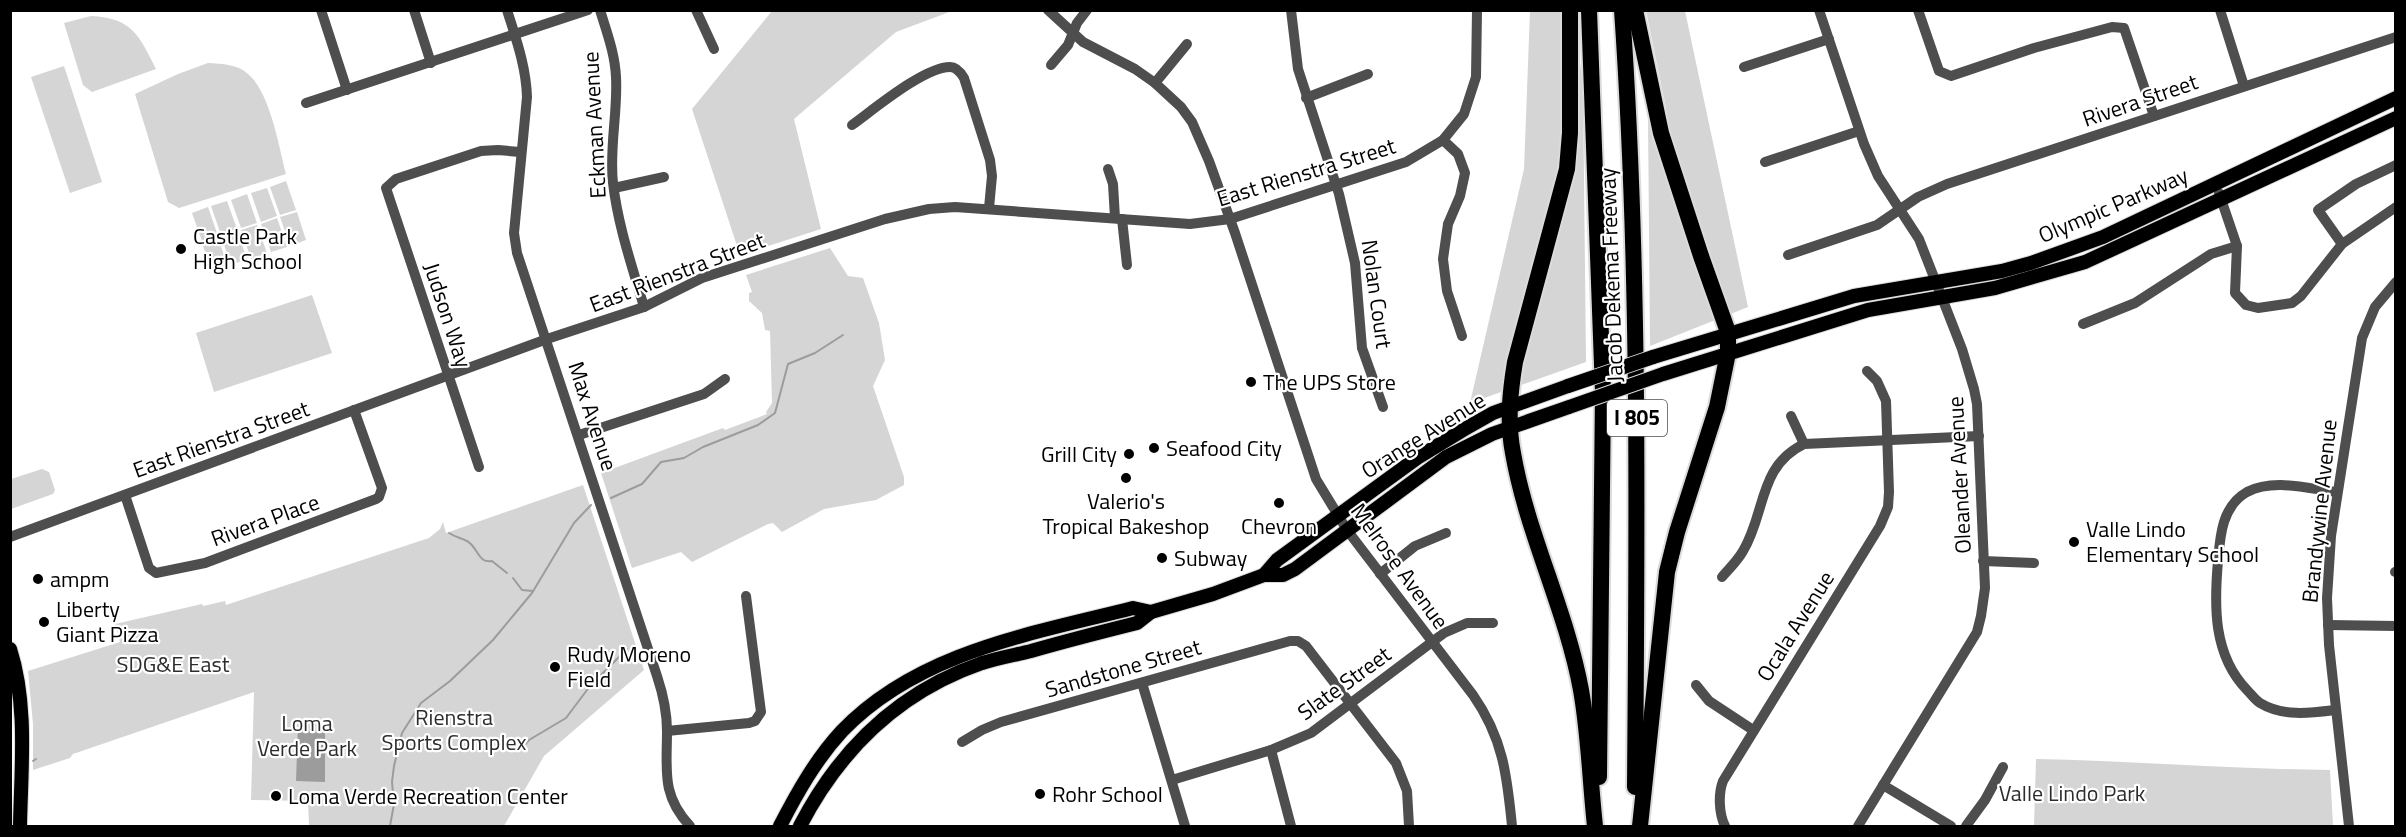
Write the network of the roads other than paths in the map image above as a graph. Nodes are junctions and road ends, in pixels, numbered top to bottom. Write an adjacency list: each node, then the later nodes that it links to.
1 (321, 10): 30 (street)
2 (414, 10): 24 (street)
3 (507, 10): 19 (street, Max Avenue)
4 (588, 10): 19 (street)
5 (600, 10): 46 (street, Eckman Avenue)
6 (696, 10): 23 (street)
7 (1048, 10): 18 (street, Melrose Avenue)
8 (1087, 10): 18 (street)
9 (1291, 10): 31 (street, Nolan Court)
10 (1477, 10): 38 (street)
11 (1570, 10): 70 (highway)
12 (1589, 10): 118 (highway, Jacob Dekema Freeway / I 805)
13 (1623, 10): 119 (highway, Jacob Dekema Freeway / I 805)
14 (1635, 10): 62 (highway)
15 (1819, 10): 21 (street, Oleander Avenue)
16 (1918, 10): 34 (street)
17 (2220, 10): 29 (street)
18 (1072, 33): 25 (street); 28 (street, Melrose Avenue)
19 (514, 34): 24 (street); 39 (street, Max Avenue)
20 (2396, 37): 29 (street, Rivera Street)
21 (1828, 39): 26 (street); 37 (street, Oleander Avenue)
22 (1187, 44): 28 (street)
23 (714, 49)
24 (431, 63): 30 (street)
25 (1051, 65)
26 (1744, 67)
27 (1368, 74): 31 (street)
28 (1155, 83): 52 (street, Melrose Avenue)
29 (2244, 86): 34 (street, Rivera Street)
30 (347, 90): 33 (street)
31 (1306, 98): 45 (street, Nolan Court)
32 (2396, 98): 44 (main road, Olympic Parkway)
33 (306, 104)
34 (2154, 116): 50 (street, Rivera Street)
35 (2396, 118): 47 (main road, Olympic Parkway)
36 (852, 125): 49 (street)
37 (1859, 132): 40 (street); 50 (street, Oleander Avenue)
38 (1443, 140): 45 (street, East Rienstra Street); 63 (street)
39 (520, 152): 64 (street, Max Avenue); 67 (street, Judson Way)
40 (1765, 162)
41 (2396, 165): 53 (street)
42 (1108, 169): 51 (street)
43 (664, 177): 46 (street)
44 (2214, 184): 47 (street); 58 (main road, Olympic Parkway)
45 (1335, 186): 52 (street, East Rienstra Street); 69 (street, Nolan Court)
46 (614, 188): 60 (street, Eckman Avenue)
47 (2221, 198): 54 (street); 59 (main road, Olympic Parkway)
48 (2396, 207): 53 (street)
49 (988, 208): 51 (street, East Rienstra Street); 60 (street, East Rienstra Street)
50 (1900, 210): 55 (street, Rivera Street); 58 (street, Oleander Avenue)
51 (1119, 218): 52 (street, East Rienstra Street); 56 (street)
52 (1230, 219): 81 (street, Melrose Avenue)
53 (2342, 244): 54 (street)
54 (2237, 246): 61 (street)
55 (1788, 255)
56 (1127, 265)
57 (2396, 282): 79 (street, Brandywine Avenue)
58 (1936, 283): 59 (street, Oleander Avenue); 62 (main road, Olympic Parkway)
59 (1941, 297): 65 (main road, Olympic Parkway); 75 (street, Oleander Avenue)
60 (644, 308): 64 (street, East Rienstra Street)
61 (2083, 324)
62 (1728, 332): 65 (highway); 70 (main road, Orange Avenue, bridge)
63 (1462, 336)
64 (547, 339): 67 (street, East Rienstra Street); 74 (street, Max Avenue)
65 (1728, 353): 73 (main road, Orange Avenue, bridge); 120 (highway)
66 (1867, 371): 76 (street, Ocala Avenue)
67 (448, 376): 71 (street, East Rienstra Street); 78 (street, Judson Way)
68 (725, 379): 74 (street)
69 (1383, 407)
70 (1510, 407): 73 (highway); 81 (main road, Orange Avenue)
71 (354, 410): 80 (street, East Rienstra Street); 80 (street, Rivera Place)
72 (1791, 417): 77 (street)
73 (1510, 428): 82 (main road, Orange Avenue); 118 (highway)
74 (579, 435): 104 (street, Max Avenue)
75 (1978, 436): 76 (street); 85 (street, Oleander Avenue)
76 (1888, 440): 77 (street); 103 (street, Ocala Avenue)
77 (1804, 444): 89 (street)
78 (479, 467)
79 (2337, 492): 93 (street, Brandywine Avenue); 102 (street)
80 (125, 495): 84 (street, East Rienstra Street)
81 (1339, 517): 82 (street, Melrose Avenue); 88 (main road, Orange Avenue)
82 (1347, 530): 87 (street, Melrose Avenue); 88 (main road, Orange Avenue)
83 (1446, 533): 87 (street)
84 (10, 537)
85 (1983, 561): 86 (street); 109 (street, Oleander Avenue)
86 (2034, 562)
87 (1380, 574): 96 (street, Melrose Avenue)
88 (1264, 575): 91 (main road, Orange Avenue)
89 (1722, 577)
90 (746, 596): 104 (street)
91 (1150, 612): 95 (main road, Orange Avenue); 97 (main road, Orange Avenue)
92 (1493, 623): 96 (street, Slate Street)
93 (2328, 625): 94 (street); 102 (street, Brandywine Avenue)
94 (2396, 626)
95 (1045, 631): 97 (main road); 112 (main road, Orange Avenue)
96 (1432, 642): 101 (street, Slate Street); 117 (street, Melrose Avenue)
97 (1049, 646): 113 (main road, Orange Avenue)
98 (10, 650): 110 (main road)
99 (1142, 683): 101 (street, Sandstone Street); 105 (street, Sandstone Street); 108 (street)
100 (1696, 686): 103 (street)
101 (1350, 705): 106 (street, Slate Street); 116 (street)
102 (2336, 710): 125 (street, Brandywine Avenue)
103 (1753, 730): 121 (street, Ocala Avenue)
104 (667, 731): 111 (street, Max Avenue)
105 (962, 742)
106 (1271, 750): 108 (street, Slate Street); 115 (street)
107 (2003, 766): 124 (street)
108 (1172, 780): 114 (street)
109 (1883, 785): 122 (street, Oleander Avenue); 123 (street)
110 (20, 826)
111 (690, 826)
112 (780, 826)
113 (800, 826)
114 (1185, 826)
115 (1291, 826)
116 (1410, 826)
117 (1512, 826)
118 (1596, 826)
119 (1634, 826)
120 (1640, 826)
121 (1725, 826)
122 (1858, 826)
123 (1951, 826)
124 (1966, 826)
125 (2349, 826)

